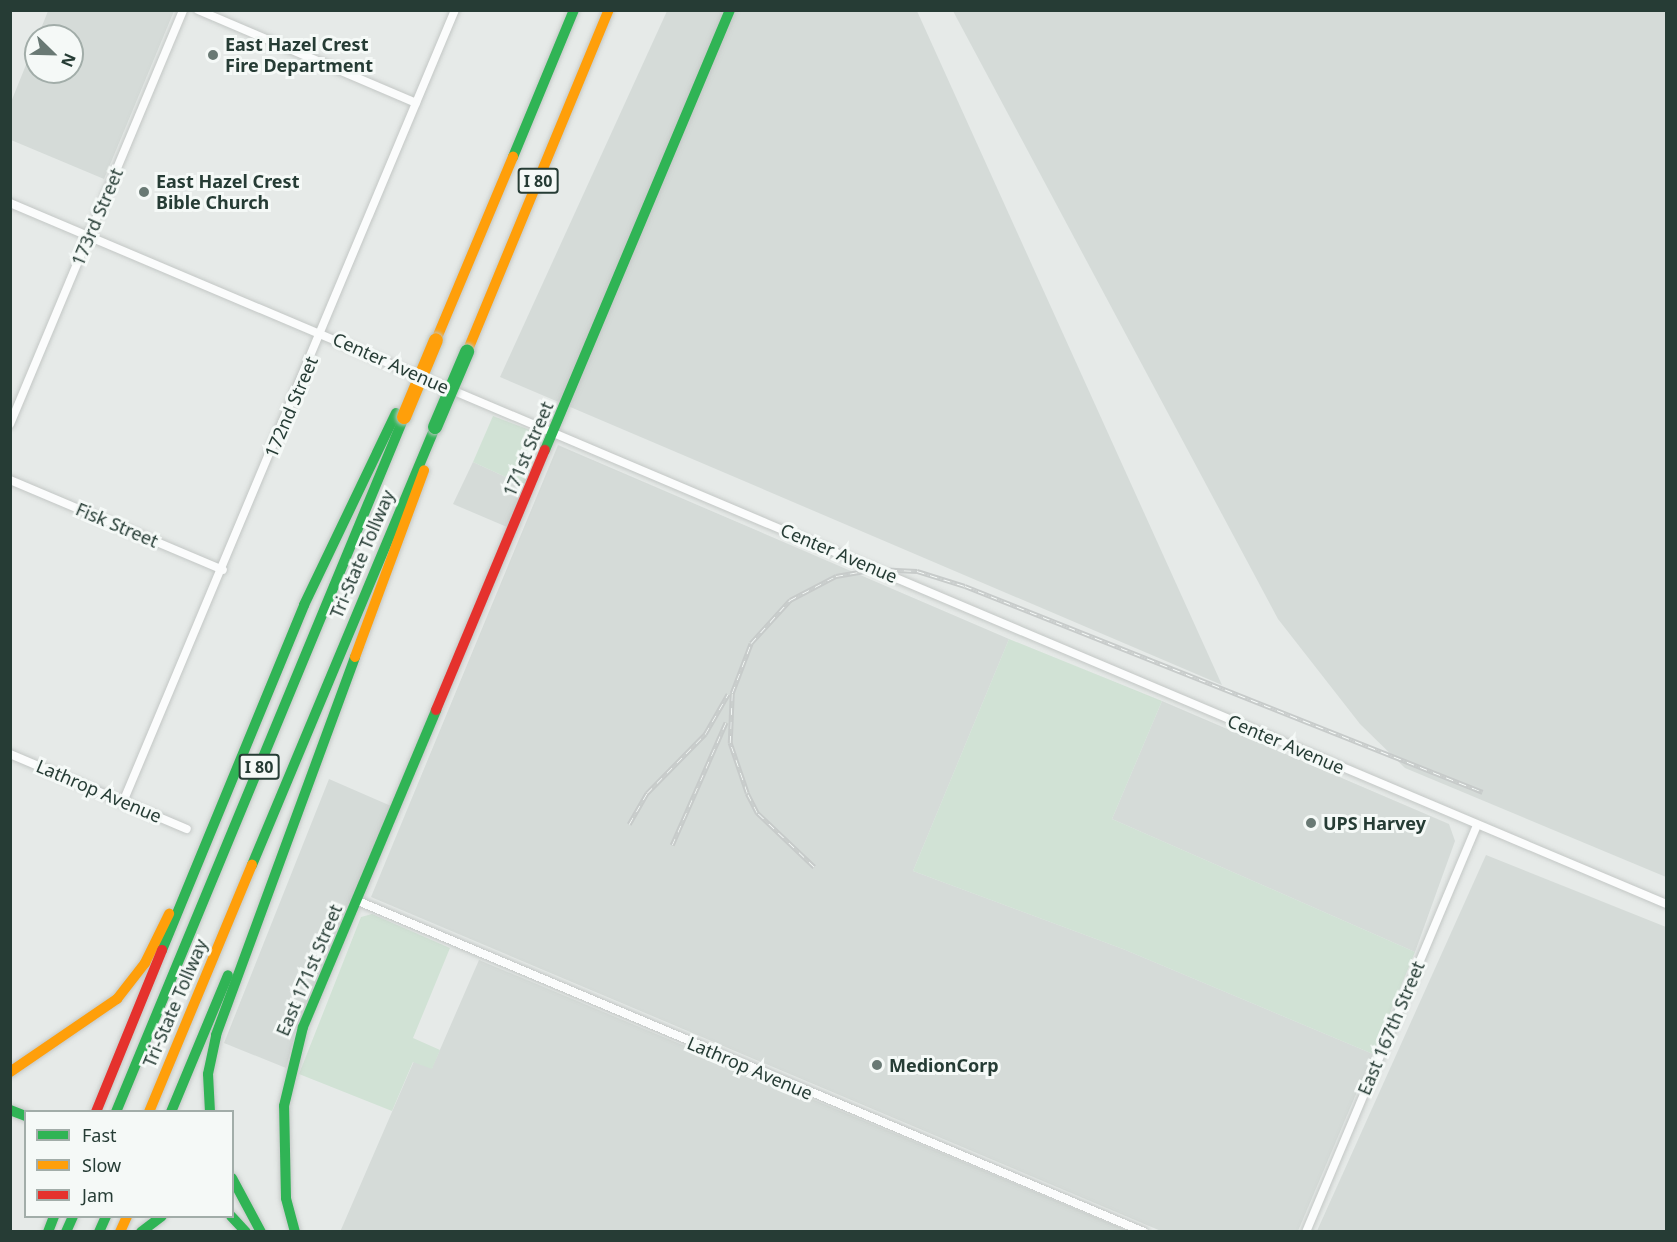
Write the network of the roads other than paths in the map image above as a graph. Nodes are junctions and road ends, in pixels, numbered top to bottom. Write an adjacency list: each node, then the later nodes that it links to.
1 (183, 10): 9 (street, 173rd Street)
2 (198, 10): 7 (street)
3 (455, 10): 7 (street, 172nd Street)
4 (574, 10): 11 (main road, Tri-State Tollway / I 80, bridge)
5 (609, 10): 13 (main road, Tri-State Tollway / I 80, bridge)
6 (730, 10): 14 (main road, 171st Street)
7 (416, 103): 10 (street, 172nd Street)
8 (10, 203): 9 (street, Center Avenue)
9 (89, 236): 10 (street, Center Avenue); 12 (street, 173rd Street)
10 (321, 332): 14 (street, Center Avenue); 16 (street, 172nd Street)
11 (400, 415): 18 (main road); 27 (main road, Tri-State Tollway / I 80)
12 (10, 424)
13 (434, 430): 22 (main road); 28 (main road, Tri-State Tollway / I 80)
14 (554, 434): 20 (street, Center Avenue); 23 (main road, 171st Street)
15 (10, 480): 16 (street, Fisk Street)
16 (223, 570): 19 (street, 172nd Street)
17 (10, 754): 19 (street, Lathrop Avenue)
18 (243, 754): 25 (main road); 26 (main road)
19 (123, 802): 21 (street, Lathrop Avenue)
20 (1477, 825): 24 (street, Center Avenue); 45 (street, East 167th Street)
21 (187, 829)
22 (263, 897): 29 (main road); 30 (main road)
23 (358, 901): 43 (main road, East 171st Street); 44 (street, Lathrop Avenue)
24 (1666, 904)
25 (10, 1072)
26 (97, 1110)
27 (117, 1110)
28 (150, 1110)
29 (172, 1110)
30 (210, 1110)
31 (234, 1182): 42 (main road)
32 (72, 1218): 37 (main road)
33 (105, 1218): 38 (main road)
34 (126, 1218): 39 (main road)
35 (159, 1218): 40 (main road)
36 (233, 1218): 41 (main road)
37 (66, 1232)
38 (99, 1232)
39 (120, 1232)
40 (141, 1232)
41 (246, 1232)
42 (261, 1232)
43 (295, 1232)
44 (1144, 1232)
45 (1306, 1232)

